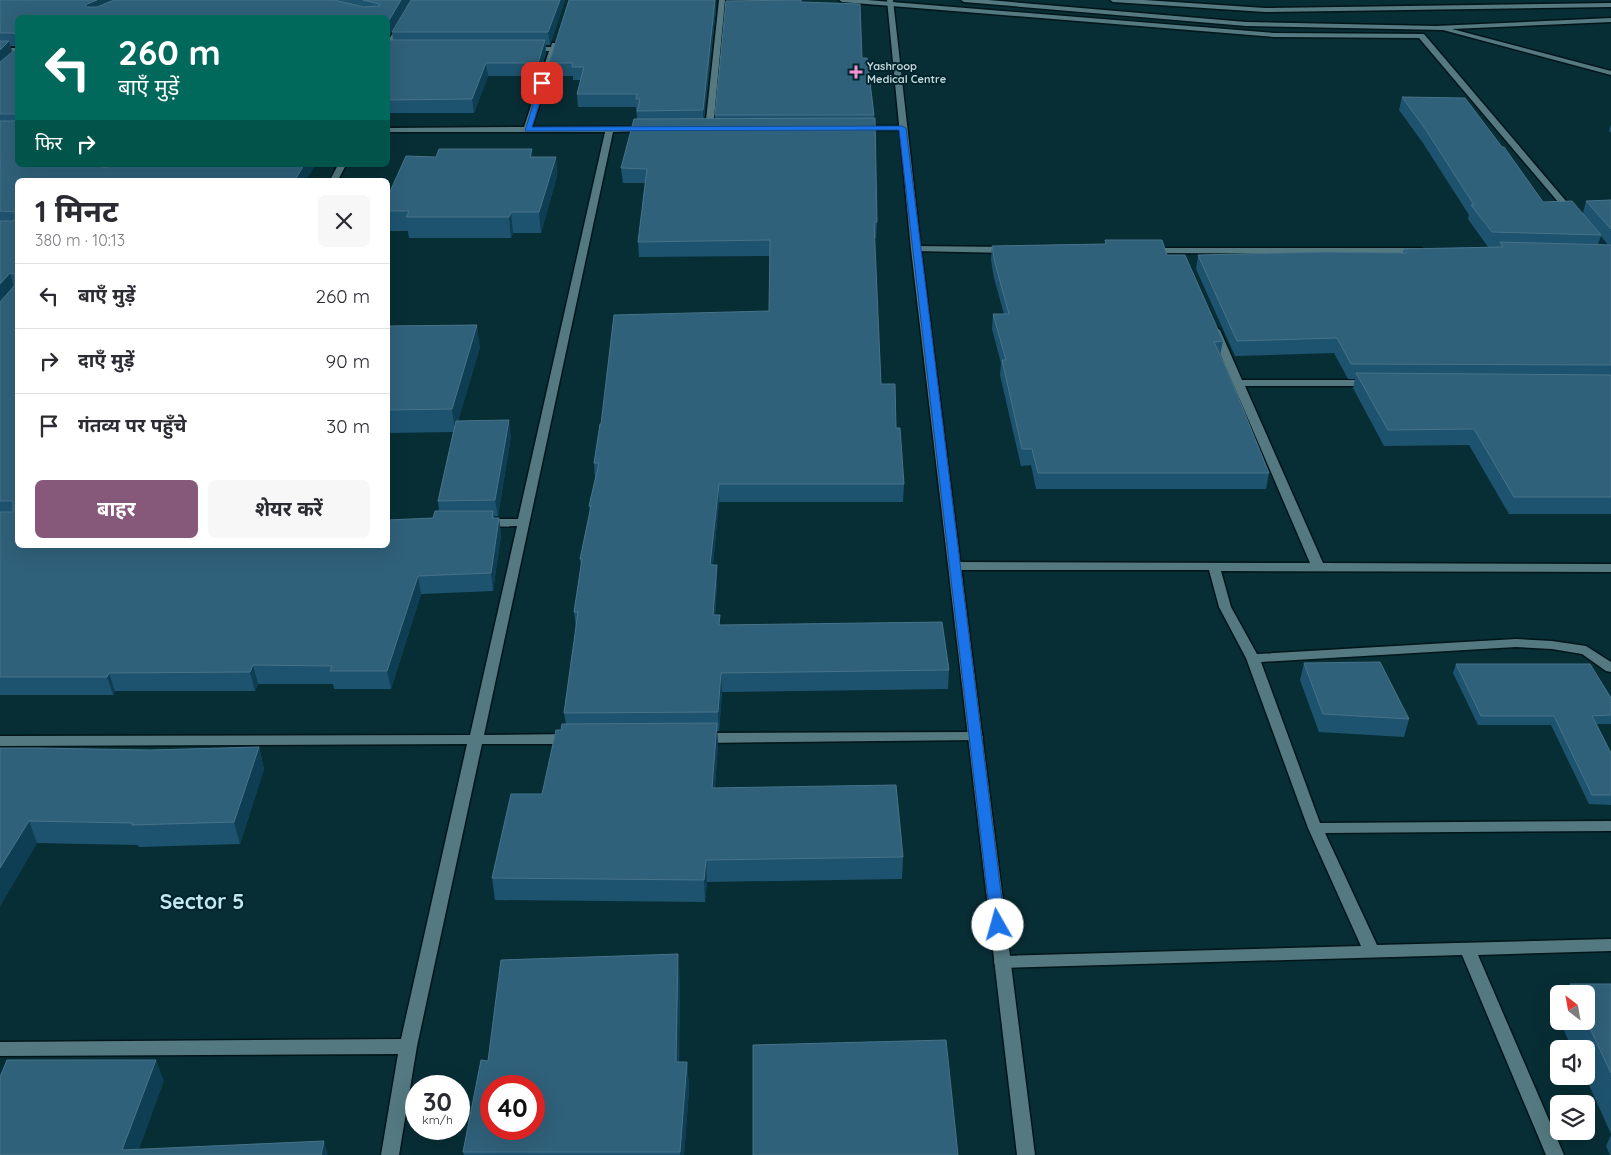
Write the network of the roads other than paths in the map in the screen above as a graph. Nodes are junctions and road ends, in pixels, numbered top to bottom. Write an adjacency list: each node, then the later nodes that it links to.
1 (415, 0): 10 (street)
2 (722, 0): 23 (street)
3 (842, 0): 6 (street)
4 (964, 0): 9 (street)
5 (1113, 0): 7 (street)
6 (890, 3): 18 (street); 26 (street)
7 (1611, 5)
8 (1611, 20): 9 (street)
9 (1436, 28): 16 (street)
10 (390, 43)
11 (390, 48): 12 (street)
12 (397, 49)
13 (524, 49): 19 (street)
14 (0, 50): 15 (street)
15 (15, 50)
16 (1611, 73)
17 (844, 128): 18 (street)
18 (902, 128): 27 (street)
19 (527, 129): 20 (street); 25 (street)
20 (610, 129): 21 (street); 34 (street)
21 (660, 129)
22 (699, 129): 23 (street)
23 (709, 129): 24 (street)
24 (719, 129)
25 (390, 130)
26 (1582, 224)
27 (916, 250): 28 (street); 36 (street)
28 (1023, 250)
29 (1142, 251): 30 (street)
30 (1429, 251)
31 (1212, 321): 32 (street)
32 (1238, 383): 33 (street); 38 (street)
33 (1385, 383)
34 (523, 522): 35 (street); 44 (street)
35 (465, 523)
36 (956, 566): 37 (street); 42 (street)
37 (1214, 567): 38 (street); 40 (street)
38 (1318, 567): 39 (street)
39 (1611, 568)
40 (1253, 658): 41 (street); 48 (street)
41 (1611, 668)
42 (976, 737): 43 (street); 52 (street)
43 (685, 738)
44 (476, 739): 45 (street); 46 (street); 53 (street)
45 (586, 739)
46 (0, 741)
47 (1611, 826): 48 (street)
48 (1315, 828): 51 (street)
49 (1611, 945): 50 (street)
50 (1467, 949): 51 (street); 57 (street)
51 (1372, 951): 52 (street)
52 (1002, 962): 56 (street)
53 (408, 1046): 54 (street); 55 (street)
54 (0, 1050)
55 (390, 1155)
56 (1026, 1155)
57 (1554, 1155)

